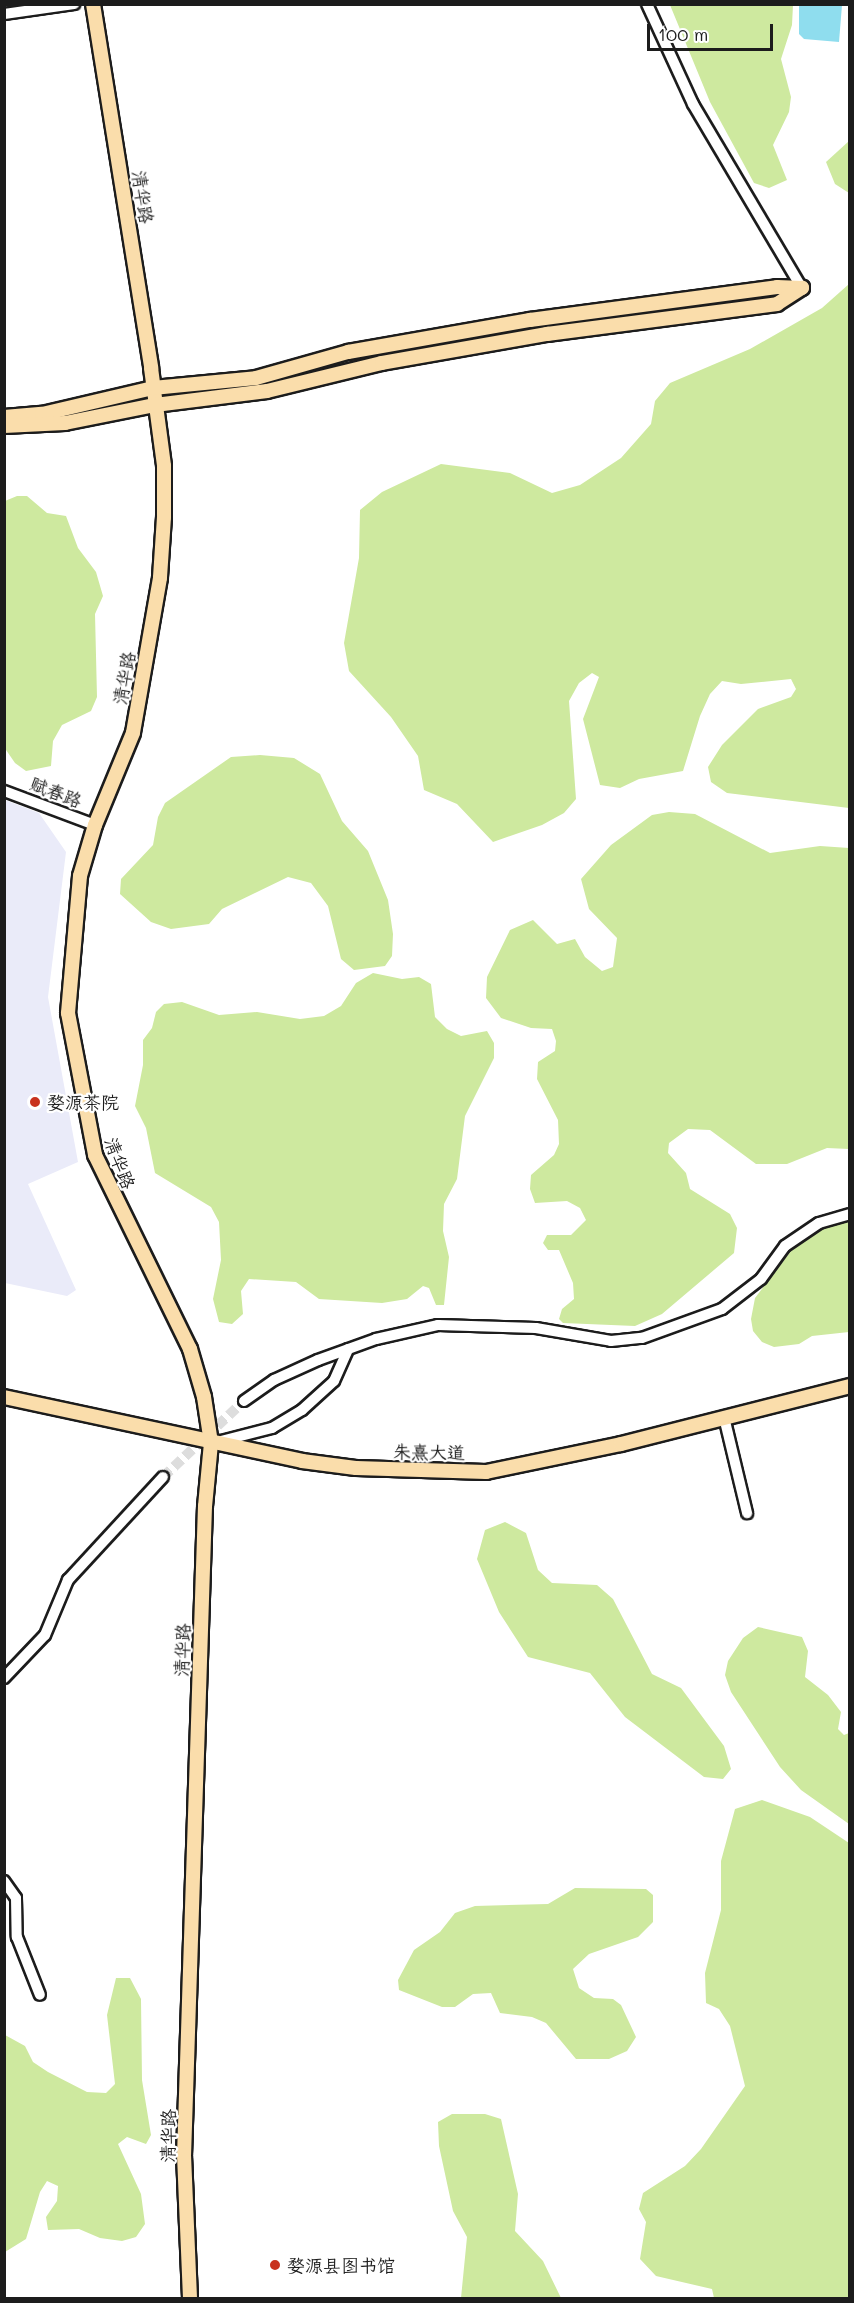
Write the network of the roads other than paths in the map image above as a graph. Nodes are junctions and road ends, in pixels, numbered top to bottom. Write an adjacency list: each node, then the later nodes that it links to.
1 (74, 4): 4 (street)
2 (93, 4): 6 (main road, 清华路)
3 (648, 4): 5 (street)
4 (4, 14)
5 (802, 288): 6 (main road); 7 (main road)
6 (153, 388): 7 (main road, 清华路); 8 (main road)
7 (155, 405): 9 (main road); 11 (main road, 清华路)
8 (4, 417)
9 (4, 426)
10 (4, 790): 11 (street, 赋春路)
11 (95, 825): 18 (main road, 清华路)
12 (849, 1214): 13 (street)
13 (348, 1349): 16 (street); 18 (street)
14 (849, 1386): 17 (main road, 朱熹大道)
15 (4, 1397): 18 (main road, 朱熹大道)
16 (244, 1401)
17 (724, 1417): 18 (main road, 朱熹大道); 20 (street)
18 (211, 1443): 24 (main road, 清华路)
19 (163, 1477): 21 (street)
20 (747, 1513)
21 (4, 1678)
22 (4, 1881): 23 (street)
23 (40, 1995)
24 (189, 2298)

